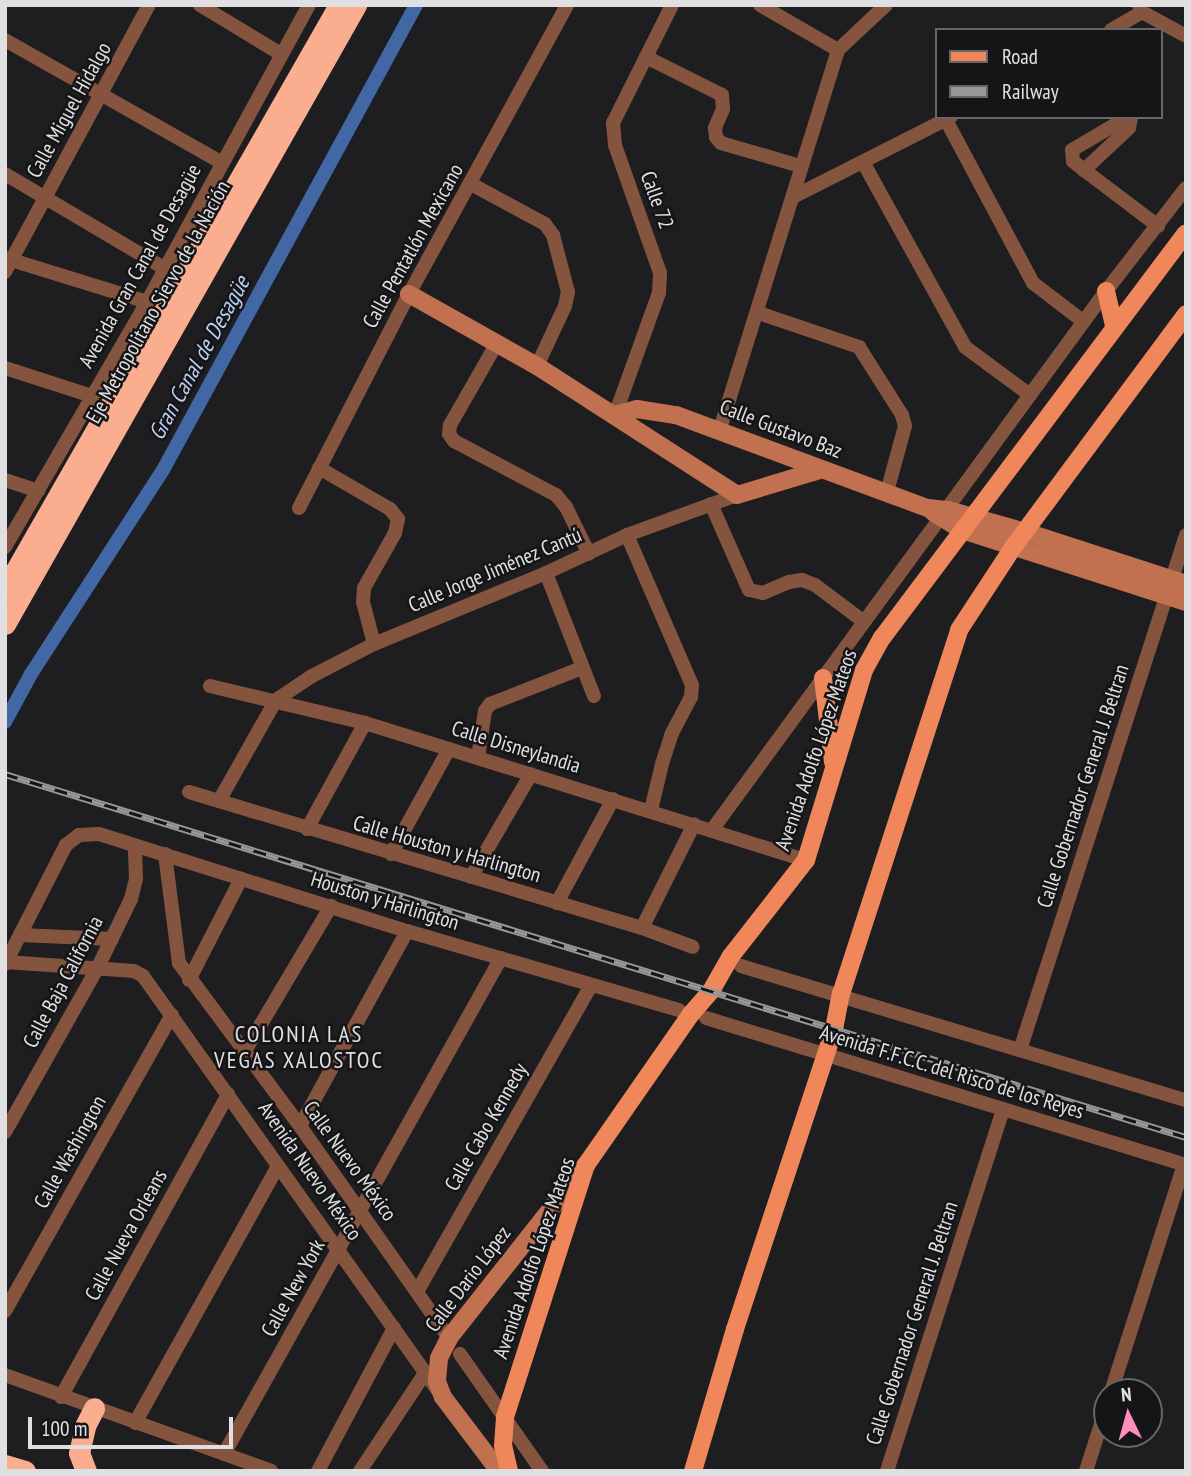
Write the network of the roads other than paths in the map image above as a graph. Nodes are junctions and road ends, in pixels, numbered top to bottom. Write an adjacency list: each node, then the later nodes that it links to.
1 (149, 5): 18 (street, Calle Miguel Hidalgo)
2 (200, 5): 16 (street)
3 (309, 5): 16 (street, Avenida Gran Canal de Desagüe)
4 (339, 5): 68 (highway, Eje Metropolitano Siervo de la Nación)
5 (356, 5): 72 (highway, Eje Metropolitano Siervo de la Nación)
6 (567, 5): 27 (street, Calle Pentatlón Mexicano)
7 (672, 5): 17 (street, Calle 72)
8 (760, 5): 11 (street)
9 (886, 5): 15 (street)
10 (1141, 8): 12 (street); 13 (street)
11 (785, 11): 15 (street)
12 (1114, 28)
13 (1186, 36)
14 (5, 40): 18 (street)
15 (838, 50): 24 (street)
16 (281, 54): 22 (street, Avenida Gran Canal de Desagüe)
17 (646, 57): 24 (street); 47 (street, Calle 72)
18 (102, 94): 22 (street); 29 (street, Calle Miguel Hidalgo)
19 (949, 119): 23 (street); 40 (street)
20 (1126, 119): 25 (street)
21 (1129, 119): 25 (street)
22 (221, 162): 34 (street, Avenida Gran Canal de Desagüe)
23 (863, 162): 30 (street); 45 (street)
24 (800, 166): 30 (street)
25 (1084, 170): 31 (street)
26 (5, 174): 29 (street)
27 (471, 184): 36 (street, Calle Pentatlón Mexicano); 43 (street)
28 (1186, 188): 31 (street)
29 (46, 195): 33 (street, Calle Miguel Hidalgo); 34 (street)
30 (793, 197): 38 (street)
31 (1158, 226): 35 (street)
32 (1186, 233): 41 (main road, Avenida Adolfo López Mateos)
33 (7, 263): 37 (street)
34 (164, 268): 37 (street, Avenida Gran Canal de Desagüe)
35 (1106, 291): 40 (street); 41 (main road)
36 (408, 294): 42 (street); 49 (street, Calle Pentatlón Mexicano)
37 (147, 302): 46 (street, Avenida Gran Canal de Desagüe)
38 (759, 313): 48 (street); 53 (street)
39 (1186, 314): 59 (main road)
40 (1084, 322): 45 (street)
41 (1114, 326): 58 (main road, Avenida Adolfo López Mateos)
42 (497, 342): 43 (street); 64 (street)
43 (537, 366): 47 (street)
44 (5, 368): 46 (street)
45 (1030, 395): 57 (street)
46 (92, 396): 52 (street, Avenida Gran Canal de Desagüe)
47 (615, 415): 48 (street, Calle Gustavo Baz); 54 (street)
48 (720, 429): 50 (street, Calle Gustavo Baz)
49 (319, 468): 56 (street, Calle Pentatlón Mexicano); 73 (street)
50 (820, 470): 53 (street, Calle Gustavo Baz); 54 (street)
51 (5, 480): 52 (street)
52 (38, 491): 63 (street, Avenida Gran Canal de Desagüe)
53 (887, 492): 57 (street, Calle Gustavo Baz)
54 (737, 495): 55 (street, Calle Jorge Jiménez Cantú)
55 (710, 503): 60 (street, Calle Jorge Jiménez Cantú); 71 (street)
56 (299, 508)
57 (939, 512): 58 (street, Calle Gustavo Baz); 66 (street)
58 (967, 523): 59 (street, Calle Gustavo Baz); 62 (street, Calle Gustavo Baz); 69 (main road, Avenida Adolfo López Mateos)
59 (1026, 532): 62 (main road); 67 (street, Calle Gustavo Baz)
60 (627, 535): 64 (street, Calle Jorge Jiménez Cantú); 87 (street)
61 (1186, 535): 67 (street, Calle Gobernador General J. Beltran)
62 (1014, 546): 67 (street, Calle Gustavo Baz); 110 (main road)
63 (5, 547)
64 (589, 554): 65 (street, Calle Jorge Jiménez Cantú)
65 (546, 573): 73 (street, Calle Jorge Jiménez Cantú); 74 (street)
66 (899, 574): 69 (street); 71 (street)
67 (1175, 587): 70 (street); 114 (street, Calle Gobernador General J. Beltran)
68 (5, 589)
69 (918, 589): 82 (main road, Avenida Adolfo López Mateos)
70 (1186, 602)
71 (863, 621): 75 (street)
72 (5, 624)
73 (374, 644): 78 (street, Calle Jorge Jiménez Cantú)
74 (582, 668): 77 (street); 81 (street)
75 (822, 678): 82 (main road); 90 (street)
76 (210, 686): 78 (street, Calle Disneylandia)
77 (594, 696)
78 (276, 700): 79 (street, Calle Disneylandia); 86 (street)
79 (365, 723): 80 (street, Calle Disneylandia); 89 (street)
80 (449, 749): 81 (street, Calle Disneylandia); 93 (street)
81 (478, 757): 83 (street, Calle Disneylandia)
82 (834, 769): 94 (main road, Avenida Adolfo López Mateos)
83 (531, 774): 85 (street, Calle Disneylandia); 95 (street)
84 (189, 792): 86 (street, Calle Houston y Harlington)
85 (613, 799): 87 (street, Calle Disneylandia); 97 (street)
86 (219, 801): 89 (street, Calle Houston y Harlington)
87 (651, 810): 88 (street, Calle Disneylandia)
88 (694, 824): 90 (street, Calle Disneylandia); 99 (street)
89 (307, 829): 93 (street, Calle Houston y Harlington)
90 (712, 830): 94 (street, Calle Disneylandia)
91 (135, 846): 92 (street, Houston y Harlington); 101 (street, Houston y Harlington); 102 (street, Calle Baja California)
92 (165, 854): 96 (street, Houston y Harlington); 108 (street, Calle Nuevo México)
93 (391, 855): 95 (street, Calle Houston y Harlington)
94 (806, 860): 122 (main road, Avenida Adolfo López Mateos)
95 (471, 877): 97 (street, Calle Houston y Harlington)
96 (241, 879): 98 (street, Houston y Harlington); 108 (street)
97 (557, 903): 99 (street, Calle Houston y Harlington)
98 (331, 906): 100 (street, Houston y Harlington); 115 (street)
99 (642, 929): 103 (street, Calle Houston y Harlington)
100 (407, 931): 104 (street, Houston y Harlington); 120 (street)
101 (20, 935): 102 (street); 105 (street)
102 (112, 939): 107 (street, Calle Baja California)
103 (693, 947)
104 (501, 958): 109 (street, Houston y Harlington); 125 (street, Calle New York)
105 (6, 963): 107 (street, Avenida Nuevo México)
106 (741, 966): 110 (street, Avenida F.F.C.C. del Risco de los Reyes)
107 (97, 969): 112 (street, Avenida Nuevo México); 121 (street, Calle Baja California)
108 (189, 980): 115 (street, Calle Nuevo México)
109 (591, 985): 111 (street, Houston y Harlington); 127 (street, Calle Cabo Kennedy)
110 (841, 994): 114 (street, Avenida F.F.C.C. del Risco de los Reyes); 116 (main road)
111 (679, 1010)
112 (172, 1015): 117 (street, Avenida Nuevo México); 128 (street, Calle Washington)
113 (706, 1018): 116 (street, Avenida F.F.C.C. del Risco de los Reyes)
114 (1020, 1050): 118 (street, Avenida F.F.C.C. del Risco de los Reyes)
115 (245, 1052): 120 (street, Calle Nuevo México)
116 (824, 1055): 119 (street, Avenida F.F.C.C. del Risco de los Reyes); 151 (main road)
117 (228, 1094): 124 (street, Avenida Nuevo México); 136 (street, Calle Nueva Orleans)
118 (1186, 1100)
119 (1003, 1109): 123 (street, Avenida F.F.C.C. del Risco de los Reyes); 152 (street, Calle Gobernador General J. Beltran)
120 (300, 1126): 125 (street, Calle Nuevo México)
121 (5, 1132)
122 (586, 1165): 130 (street, Calle Dario López); 138 (main road, Avenida Adolfo López Mateos)
123 (1185, 1165): 134 (street)
124 (278, 1166): 126 (street, Avenida Nuevo México); 139 (street)
125 (358, 1209): 126 (street, Calle New York); 127 (street, Calle Nuevo México)
126 (338, 1250): 129 (street, Avenida Nuevo México); 141 (street, Calle New York)
127 (418, 1290): 130 (street, Calle Nuevo México)
128 (5, 1311)
129 (394, 1328): 132 (street, Avenida Nuevo México); 146 (street)
130 (449, 1338): 135 (street, Calle Dario López)
131 (460, 1354): 138 (street)
132 (425, 1373): 135 (street, Avenida Nuevo México); 147 (street)
133 (5, 1375): 136 (street)
134 (1116, 1378)
135 (443, 1396): 148 (street, Avenida Nuevo México)
136 (61, 1397): 137 (street)
137 (94, 1408): 139 (street); 144 (highway)
138 (505, 1417): 149 (main road, Avenida Adolfo López Mateos); 150 (street)
139 (135, 1423): 141 (street)
140 (1093, 1448): 153 (street)
141 (224, 1454): 145 (street)
142 (5, 1465): 143 (highway)
143 (25, 1471)
144 (86, 1471)
145 (271, 1471)
146 (318, 1471)
147 (360, 1471)
148 (499, 1471)
149 (509, 1471)
150 (542, 1471)
151 (693, 1471)
152 (887, 1471)
153 (1086, 1471)

